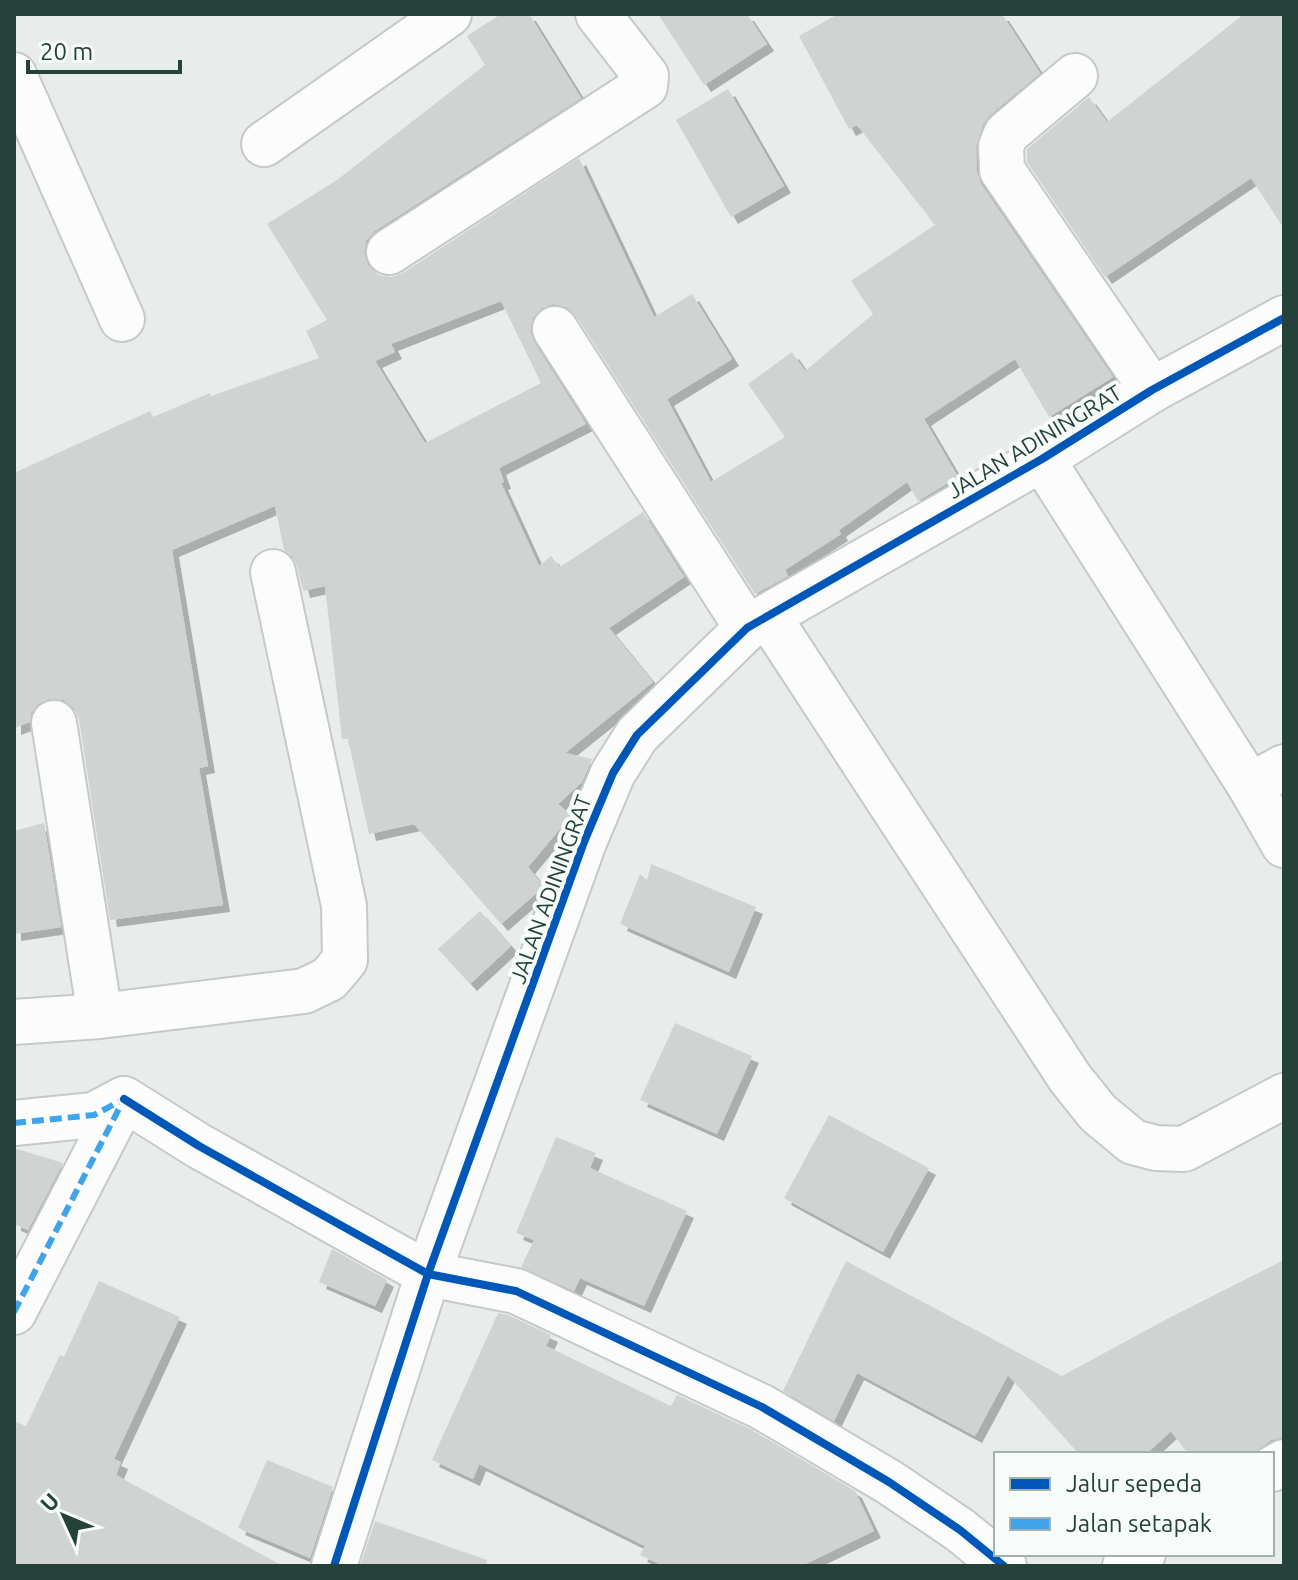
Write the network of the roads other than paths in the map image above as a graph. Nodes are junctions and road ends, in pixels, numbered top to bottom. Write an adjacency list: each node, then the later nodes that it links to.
1 (449, 14): 5 (street)
2 (598, 14): 6 (street)
3 (14, 75): 8 (street)
4 (1075, 76): 10 (street)
5 (264, 144)
6 (389, 252)
7 (1284, 318): 10 (street, JALAN ADININGRAT)
8 (122, 319)
9 (555, 329): 13 (street)
10 (1152, 390): 11 (street, JALAN ADININGRAT)
11 (1042, 459): 13 (street, JALAN ADININGRAT); 15 (street)
12 (273, 572): 17 (street)
13 (758, 622): 19 (street); 22 (street, JALAN ADININGRAT)
14 (54, 723): 17 (street)
15 (1267, 776): 16 (street)
16 (1284, 845)
17 (100, 1016): 18 (street)
18 (14, 1022)
19 (1284, 1096)
20 (124, 1099): 21 (street); 22 (street); 23 (street)
21 (14, 1123)
22 (428, 1274): 24 (street, JALAN ADININGRAT); 25 (street)
23 (14, 1312)
24 (334, 1566)
25 (1004, 1566)

